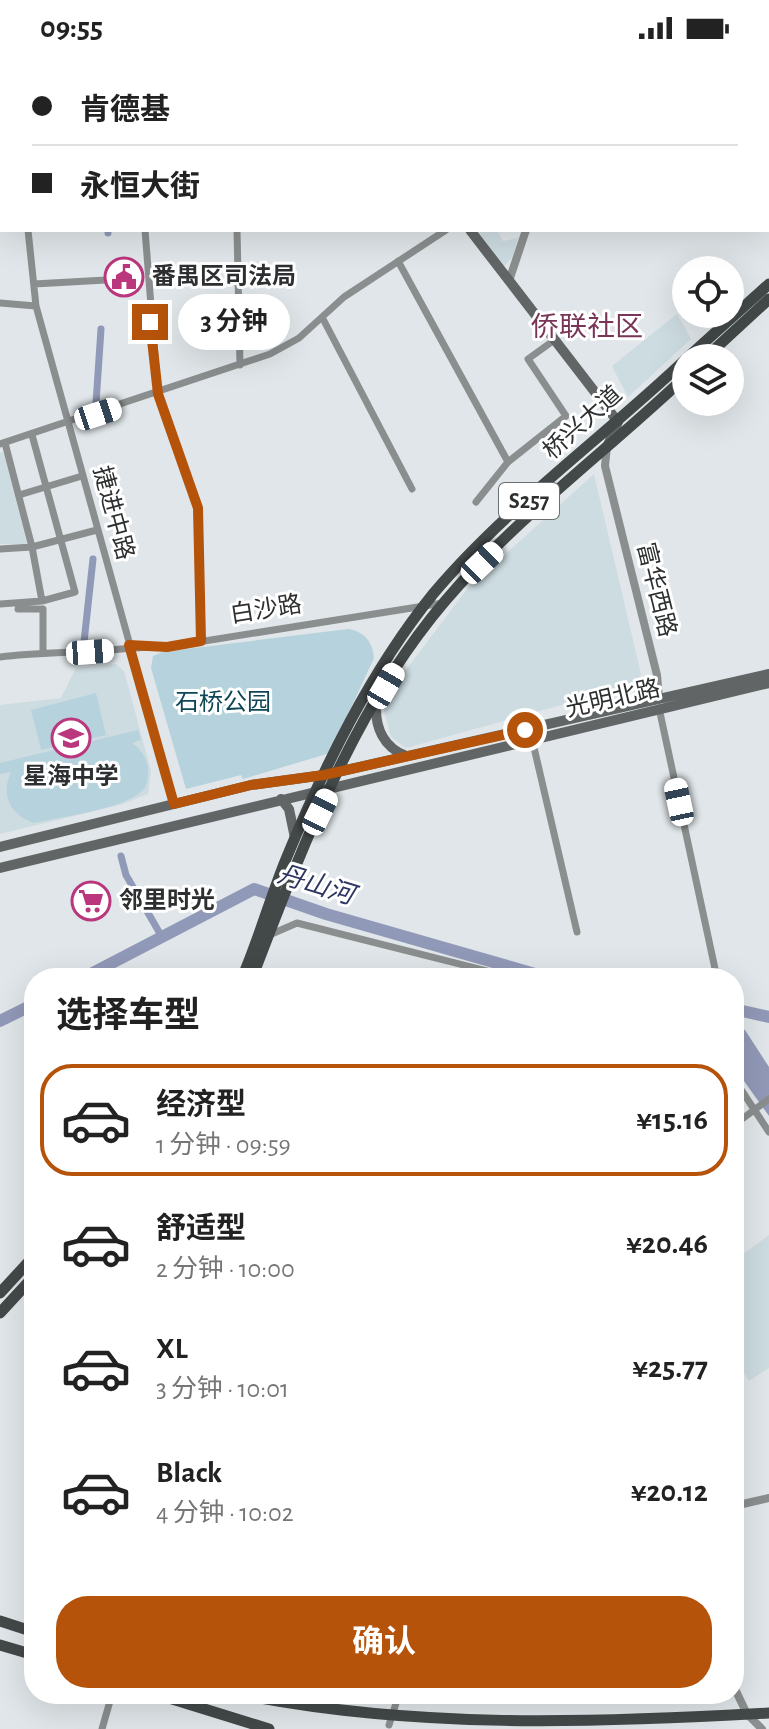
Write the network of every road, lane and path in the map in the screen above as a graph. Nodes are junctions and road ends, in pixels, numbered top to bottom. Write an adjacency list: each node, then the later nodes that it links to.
1 (28, 232): 10 (street, 捷进中路)
2 (145, 232): 22 (street)
3 (237, 232): 19 (street)
4 (443, 232): 7 (street)
5 (472, 232): 9 (main road)
6 (525, 232): 9 (street)
7 (398, 261): 15 (street); 28 (street)
8 (106, 280): 10 (street)
9 (509, 281): 16 (main road)
10 (34, 284): 14 (street, 捷进中路)
11 (769, 284): 17 (main road, 桥兴大道 / S257)
12 (769, 299): 18 (main road)
13 (0, 303): 14 (street)
14 (36, 306): 24 (street, 捷进中路)
15 (322, 317): 19 (street); 31 (street)
16 (553, 341): 23 (main road); 28 (street)
17 (703, 344)
18 (720, 344)
19 (240, 365): 22 (street)
20 (672, 372): 23 (main road, 桥兴大道 / S257)
21 (672, 388): 27 (main road, 桥兴大道 / S257)
22 (158, 394): 24 (street); 43 (street)
23 (618, 422): 27 (main road); 41 (main road, 桥兴大道 / S257)
24 (68, 424): 25 (street); 29 (street, 捷进中路)
25 (32, 435): 26 (street); 30 (street)
26 (2, 444): 32 (street)
27 (607, 446): 39 (main road, 桥兴大道 / S257); 49 (street, 富华西路)
28 (508, 462): 33 (street)
29 (82, 476): 30 (street); 34 (street, 捷进中路)
30 (47, 487): 32 (street); 35 (street)
31 (412, 489)
32 (19, 495): 36 (street)
33 (476, 502)
34 (97, 530): 35 (street); 44 (street, 捷进中路)
35 (61, 540): 36 (street); 38 (street)
36 (32, 547): 37 (street); 38 (street)
37 (0, 549)
38 (42, 601): 40 (street)
39 (443, 603): 41 (street, 白沙路); 50 (main road, 桥兴大道 / S257)
40 (0, 604)
41 (425, 605): 43 (street, 白沙路); 54 (main road, 桥兴大道 / S257)
42 (18, 609): 45 (street)
43 (201, 641): 44 (street, 白沙路)
44 (129, 645): 45 (street, 白沙路); 59 (street, 捷进中路)
45 (43, 651): 46 (street, 白沙路)
46 (0, 657)
47 (769, 674): 49 (main road, 光明北路)
48 (769, 683): 49 (main road, 光明北路)
49 (659, 703): 51 (main road, 光明北路); 52 (main road, 光明北路); 70 (street, 富华西路)
50 (376, 704): 52 (main road); 53 (main road, 桥兴大道 / S257)
51 (532, 739): 56 (main road, 光明北路); 65 (street)
52 (408, 757): 53 (main road, 光明北路)
53 (340, 771): 54 (main road, 光明北路); 56 (main road, 桥兴大道 / S257)
54 (324, 775): 55 (main road, 光明北路); 57 (main road, 桥兴大道 / S257)
55 (272, 782): 58 (main road); 59 (main road, 光明北路)
56 (333, 786): 57 (main road, 光明北路); 63 (main road, 桥兴大道 / S257)
57 (318, 790): 58 (main road, 光明北路); 60 (main road, 桥兴大道 / S257)
58 (278, 800): 60 (main road); 62 (main road, 光明北路)
59 (174, 804): 61 (main road, 光明北路)
60 (295, 838): 63 (main road, 桥兴大道 / S257)
61 (0, 847)
62 (0, 868)
63 (282, 883): 64 (main road, S257)
64 (274, 905): 66 (main road, S257); 67 (main road, S257)
65 (577, 932)
66 (267, 936): 68 (main road, S257); 69 (street)
67 (246, 968)
68 (256, 968)
69 (474, 968)
70 (715, 968)
71 (744, 1092): 73 (street)
72 (769, 1099): 73 (street)
73 (757, 1108): 74 (street); 75 (street)
74 (744, 1118)
75 (769, 1132)
76 (24, 1267): 78 (main road)
77 (24, 1287): 79 (main road)
78 (0, 1293)
79 (0, 1313)
80 (769, 1498): 81 (street)
81 (744, 1504)
82 (0, 1621): 83 (main road)
83 (24, 1629)
84 (0, 1645): 85 (main road)
85 (24, 1652)
86 (111, 1704): 94 (street)
87 (188, 1704): 95 (main road)
88 (281, 1704): 93 (main road)
89 (396, 1704): 93 (street)
90 (742, 1704): 92 (street)
91 (769, 1713): 92 (main road)
92 (747, 1714): 93 (main road); 96 (street)
93 (389, 1725)
94 (104, 1729)
95 (269, 1729)
96 (762, 1729)

